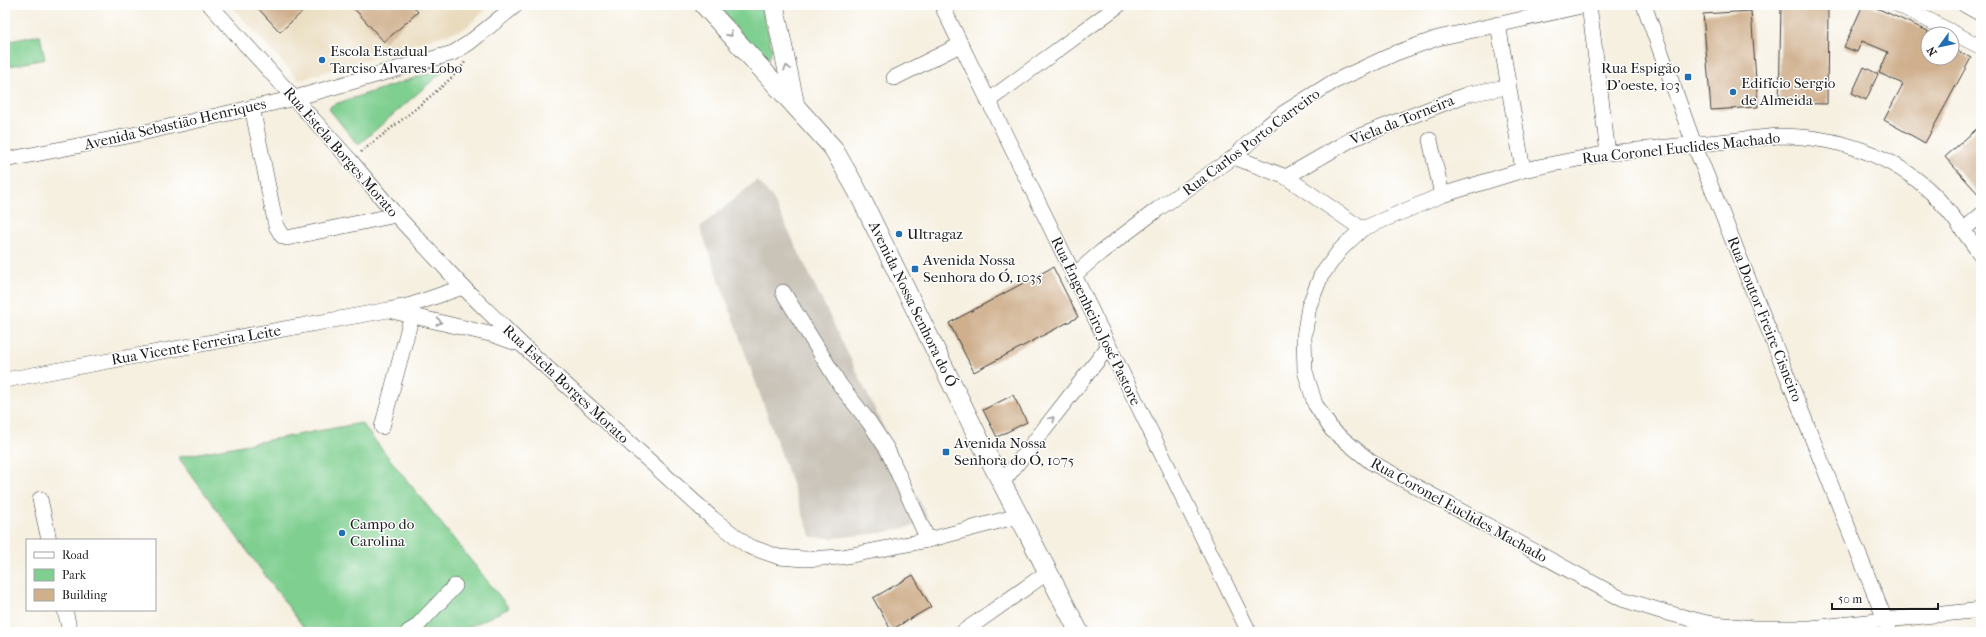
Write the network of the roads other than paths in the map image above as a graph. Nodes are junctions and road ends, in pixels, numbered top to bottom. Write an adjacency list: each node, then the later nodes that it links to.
1 (210, 5): 18 (street, Rua Estela Borges Morato)
2 (516, 5): 18 (street, Avenida Sebastião Henriques)
3 (704, 5): 20 (main road, Avenida Nossa Senhora do Ó, one-way to 20)
4 (774, 5): 20 (main road, one-way to 4)
5 (1119, 5): 19 (street)
6 (1586, 5): 13 (street, Rua Carlos Porto Carreiro)
7 (1589, 5): 24 (street)
8 (1644, 5): 23 (street, Rua Doutor Freire Cisneiro)
9 (1898, 5): 15 (street)
10 (1965, 5): 12 (street)
11 (944, 10): 14 (street, Rua Engenheiro José Pastore)
12 (1981, 14)
13 (1498, 24): 25 (street, Rua Carlos Porto Carreiro); 27 (street)
14 (960, 45): 16 (street); 19 (street, Rua Engenheiro José Pastore)
15 (1981, 47)
16 (894, 78)
17 (1501, 88): 28 (street, Viela da Torneira)
18 (295, 98): 21 (street, Avenida Sebastião Henriques); 30 (street, Rua Estela Borges Morato)
19 (988, 101): 35 (street, Rua Engenheiro José Pastore)
20 (795, 106): 43 (main road, Avenida Nossa Senhora do Ó)
21 (252, 107): 26 (street, Avenida Sebastião Henriques); 30 (street)
22 (1430, 140): 29 (street)
23 (1694, 144): 24 (street, Rua Coronel Euclides Machado); 33 (street, Rua Coronel Euclides Machado); 52 (street, Rua Doutor Freire Cisneiro)
24 (1608, 154): 27 (street, Rua Coronel Euclides Machado)
25 (1234, 157): 28 (street); 35 (street, Rua Carlos Porto Carreiro)
26 (5, 160)
27 (1523, 170): 29 (street, Rua Coronel Euclides Machado)
28 (1286, 176): 32 (street)
29 (1442, 195): 32 (street, Rua Coronel Euclides Machado)
30 (396, 215): 36 (street, Rua Estela Borges Morato)
31 (1981, 215): 33 (street)
32 (1362, 229): 52 (street, Rua Coronel Euclides Machado)
33 (1963, 230): 34 (street, Rua Coronel Euclides Machado)
34 (1981, 255)
35 (1073, 276): 40 (street, Rua Engenheiro José Pastore)
36 (463, 287): 38 (street); 39 (street, Rua Estela Borges Morato)
37 (783, 292): 47 (street)
38 (412, 310): 39 (street, Rua Vicente Ferreira Leite, one-way to 39); 41 (street, Rua Vicente Ferreira Leite); 42 (street)
39 (521, 344): 47 (street, Rua Estela Borges Morato)
40 (1108, 347): 43 (street, one-way to 40); 57 (street, Rua Engenheiro José Pastore)
41 (5, 380)
42 (382, 427)
43 (1002, 483): 45 (main road, Avenida Nossa Senhora do Ó)
44 (40, 499): 46 (street)
45 (1018, 516): 47 (street, Rua Estela Borges Morato); 48 (main road, Avenida Nossa Senhora do Ó)
46 (49, 539)
47 (928, 540)
48 (1048, 572): 55 (street); 56 (main road, Avenida Nossa Senhora do Ó)
49 (455, 586): 54 (street)
50 (1981, 610): 52 (street, Rua Coronel Euclides Machado)
51 (65, 611): 53 (street)
52 (1888, 627)
53 (70, 632)
54 (408, 632)
55 (963, 632)
56 (1079, 632)
57 (1249, 632)

